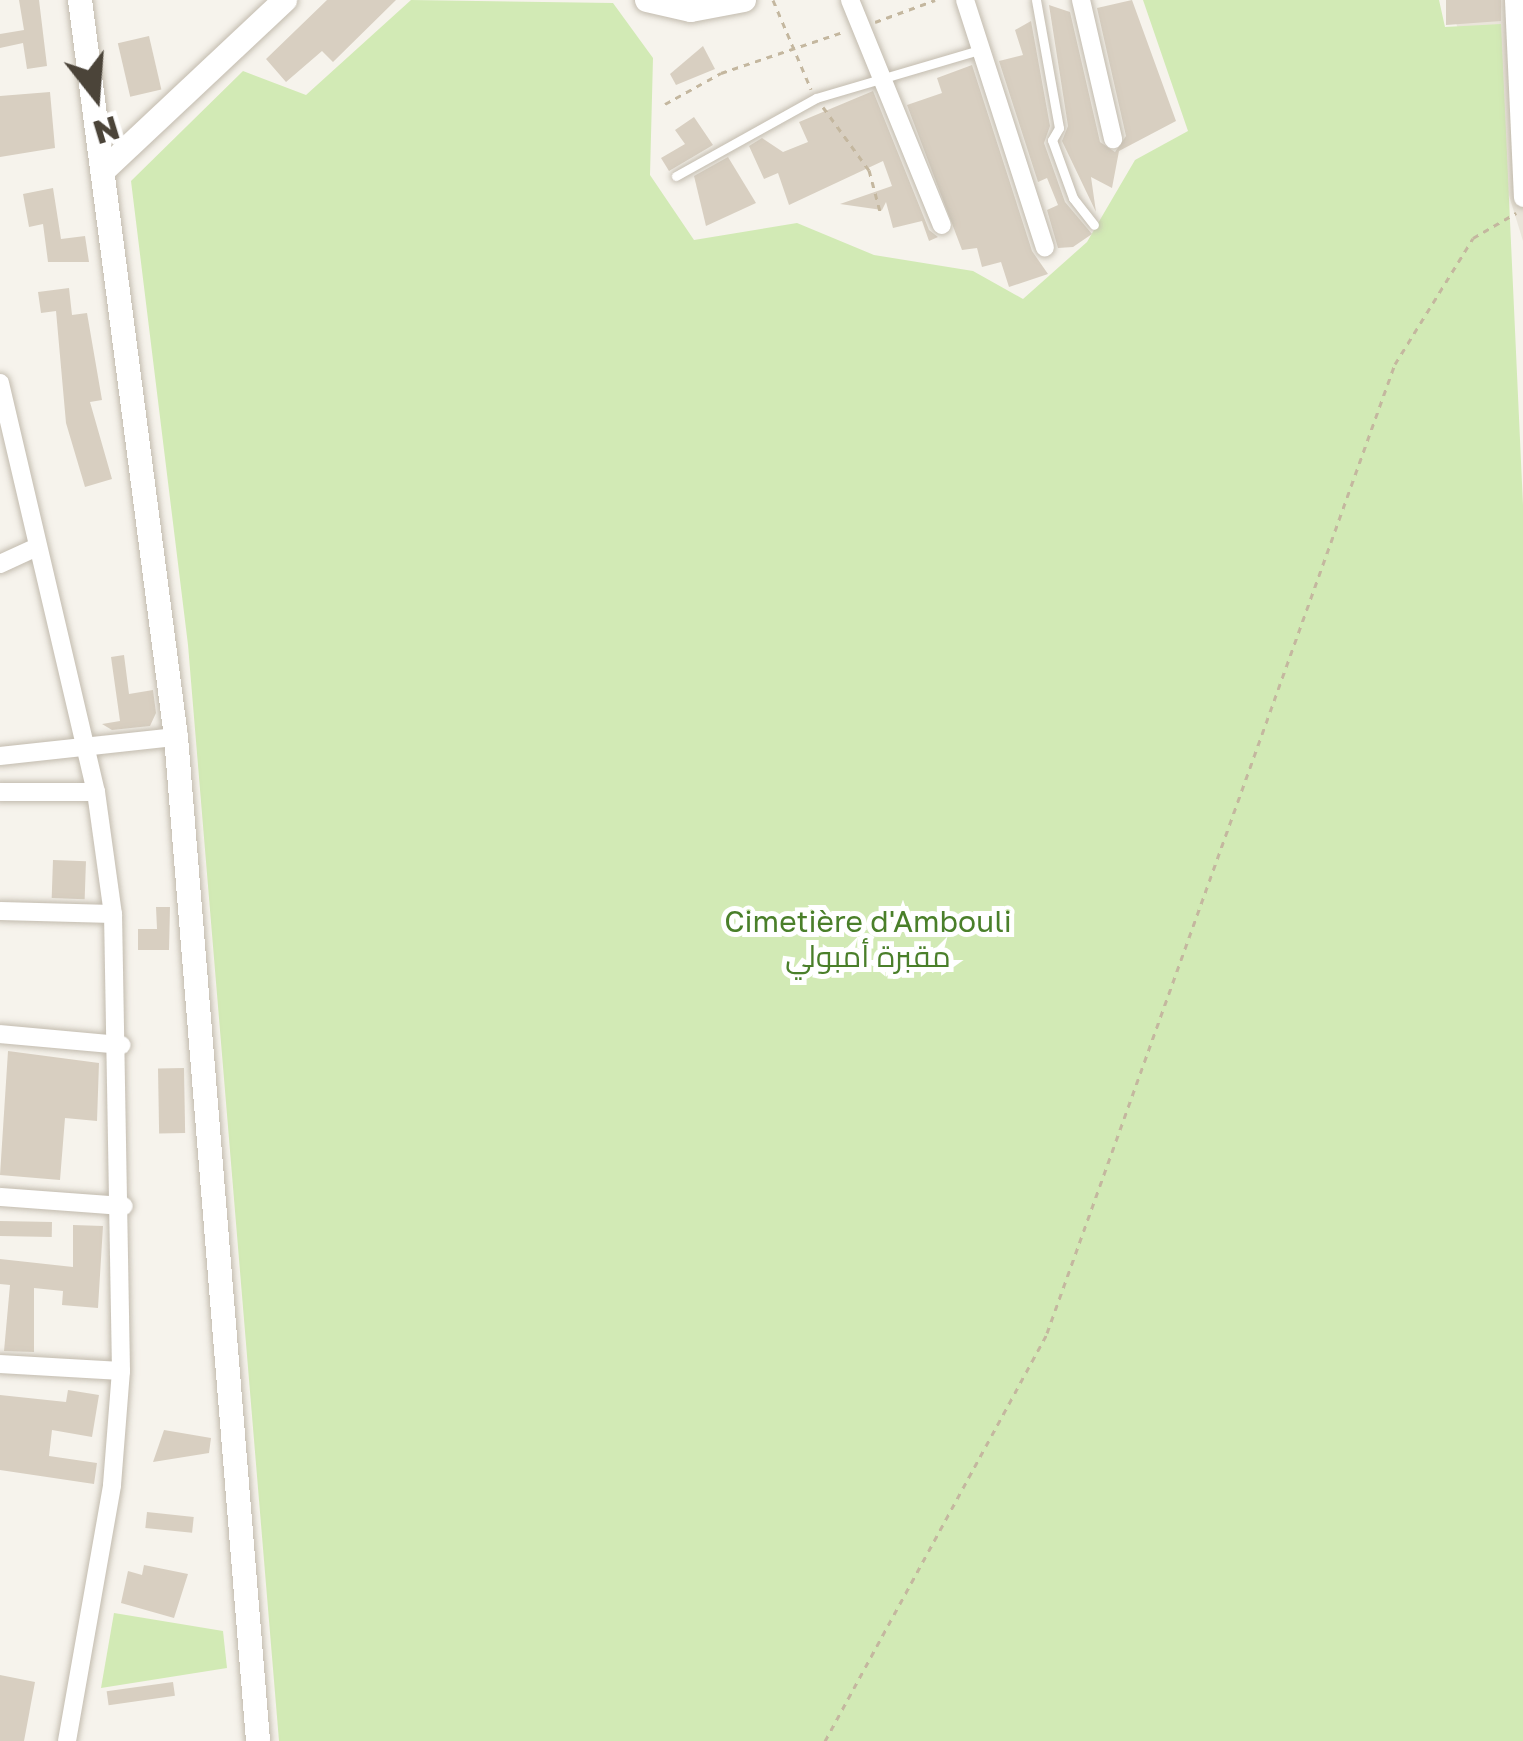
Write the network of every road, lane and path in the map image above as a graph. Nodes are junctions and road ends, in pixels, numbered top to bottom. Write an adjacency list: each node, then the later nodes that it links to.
1 (80, 0): 18 (street)
2 (285, 0): 18 (street)
3 (646, 0): 4 (street)
4 (744, 0)
5 (850, 0): 11 (street)
6 (935, 0): 11 (path)
7 (964, 0): 12 (street)
8 (1036, 0): 23 (lane)
9 (1081, 0): 17 (street)
10 (1514, 0): 13 (street)
11 (861, 27): 14 (street); 15 (path)
12 (979, 50): 14 (lane); 24 (street)
13 (1519, 54): 16 (street)
14 (884, 78): 19 (lane); 22 (street)
15 (664, 104)
16 (1521, 133): 20 (street)
17 (1113, 139)
18 (106, 169): 28 (street)
19 (676, 176)
20 (1523, 198)
21 (1523, 209): 43 (path)
22 (942, 225)
23 (1094, 225)
24 (1045, 247)
25 (0, 383): 26 (street)
26 (37, 547): 27 (street); 29 (street)
27 (0, 564)
28 (176, 737): 29 (street); 42 (street)
29 (85, 742): 30 (street); 32 (street)
30 (0, 756)
31 (0, 792): 32 (street)
32 (96, 792): 34 (street)
33 (0, 911): 34 (street)
34 (113, 914): 36 (street)
35 (0, 1034): 36 (street)
36 (122, 1045): 38 (street)
37 (0, 1197): 38 (street)
38 (124, 1206): 40 (street)
39 (0, 1364): 40 (street)
40 (121, 1371): 41 (street)
41 (67, 1741)
42 (258, 1741)
43 (825, 1741)

